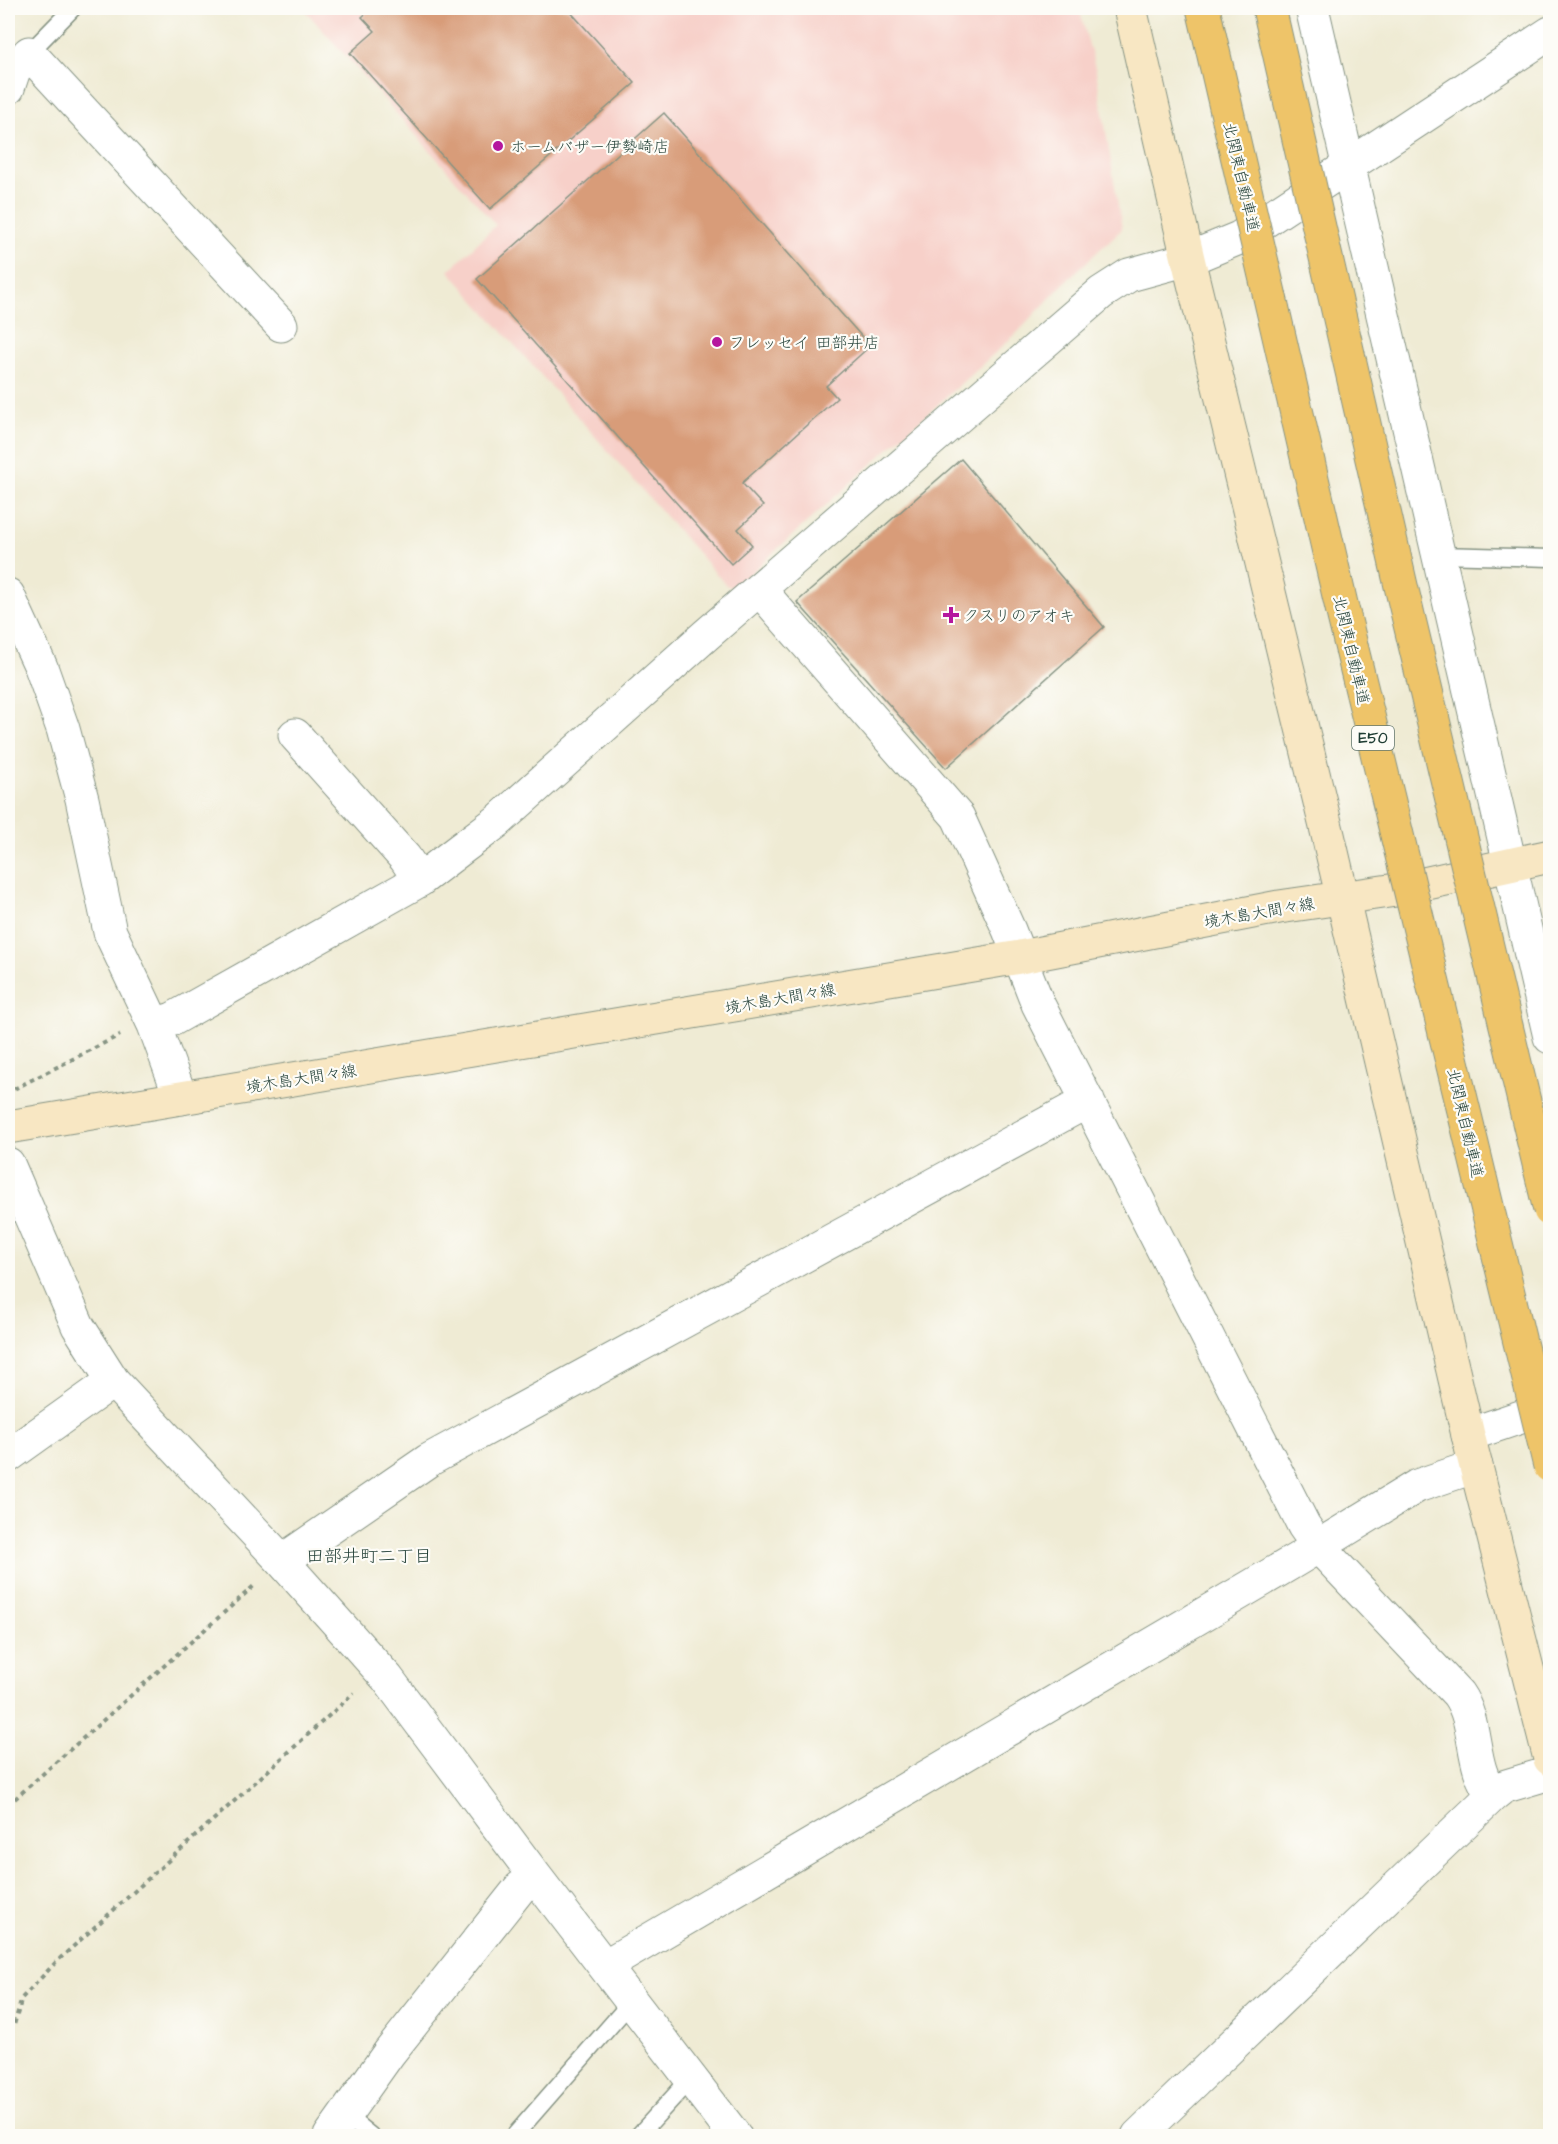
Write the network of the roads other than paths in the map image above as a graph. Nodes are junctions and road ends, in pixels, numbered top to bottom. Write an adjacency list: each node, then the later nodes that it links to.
1 (73, 8): 7 (lane)
2 (1130, 8): 10 (street)
3 (1203, 8): 34 (highway, 北関東自動車道 / E50, bridge)
4 (1269, 8): 28 (highway, bridge)
5 (1312, 8): 9 (street)
6 (1551, 33): 9 (street)
7 (29, 53): 8 (street); 11 (street)
8 (8, 88)
9 (1348, 164): 10 (street); 12 (street)
10 (1188, 259): 14 (street); 20 (street)
11 (281, 325)
12 (1439, 555): 13 (lane); 18 (street)
13 (1551, 558)
14 (759, 589): 19 (street); 21 (street)
15 (8, 595): 23 (street)
16 (294, 735): 19 (street)
17 (1551, 856): 18 (street, 境木島大間々線)
18 (1511, 863): 20 (street, 境木島大間々線); 22 (street)
19 (420, 880): 23 (street)
20 (1342, 899): 21 (street, 境木島大間々線); 31 (street)
21 (1020, 957): 24 (street, 境木島大間々線); 25 (street)
22 (1548, 1020)
23 (140, 1029): 24 (street)
24 (181, 1098): 26 (street, 境木島大間々線)
25 (1088, 1101): 35 (street); 36 (street)
26 (8, 1127)
27 (8, 1164): 29 (street)
28 (1551, 1210)
29 (113, 1381): 32 (street); 36 (street)
30 (1551, 1407): 31 (street)
31 (1468, 1435): 33 (street)
32 (8, 1456)
33 (1476, 1466): 35 (street); 37 (street)
34 (1551, 1466)
35 (1318, 1546): 39 (street); 41 (street)
36 (282, 1561): 40 (street)
37 (1551, 1759)
38 (1551, 1773): 39 (street)
39 (1492, 1795): 49 (street)
40 (535, 1876): 41 (street); 44 (street)
41 (604, 1966): 42 (street)
42 (631, 2002): 43 (street); 46 (lane)
43 (690, 2079): 47 (lane); 48 (street)
44 (337, 2126): 45 (lane)
45 (371, 2136)
46 (514, 2136)
47 (638, 2136)
48 (735, 2136)
49 (1138, 2136)

